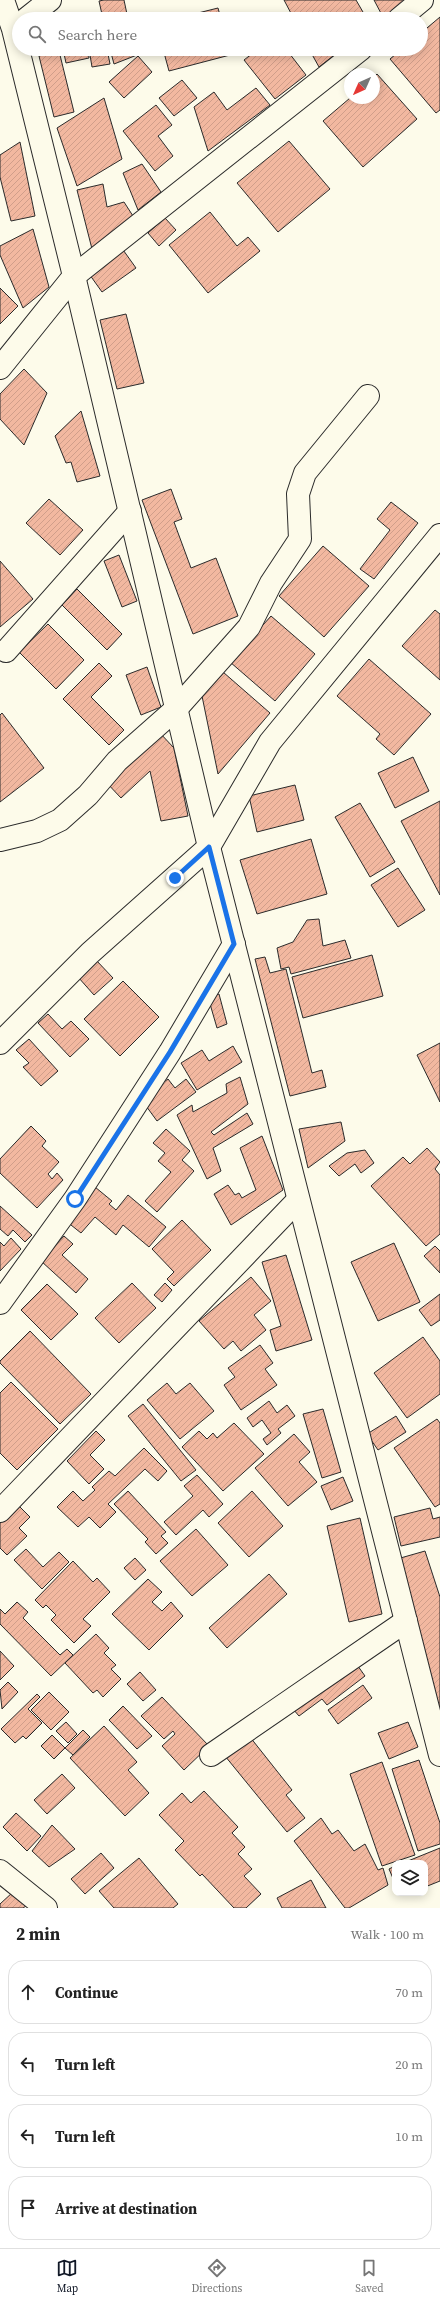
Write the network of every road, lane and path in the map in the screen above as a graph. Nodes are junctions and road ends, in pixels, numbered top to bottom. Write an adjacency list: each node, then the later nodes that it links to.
1 (50, 0): 3 (street)
2 (422, 0): 4 (street)
3 (22, 12)
4 (407, 12)
5 (20, 56): 7 (street)
6 (352, 56): 7 (street)
7 (74, 276): 8 (street); 10 (street)
8 (0, 368)
9 (368, 396): 13 (street)
10 (130, 512): 12 (street); 13 (street)
11 (440, 535): 15 (street)
12 (6, 651)
13 (177, 708): 14 (street); 15 (street)
14 (0, 840)
15 (209, 847): 16 (street); 17 (street)
16 (234, 944): 18 (street); 19 (street)
17 (0, 1043)
18 (298, 1200): 20 (street); 21 (street)
19 (0, 1303)
20 (0, 1511)
21 (406, 1621): 22 (street); 23 (street)
22 (211, 1755)
23 (440, 1755)
24 (0, 1872): 25 (street)
25 (46, 1908)

